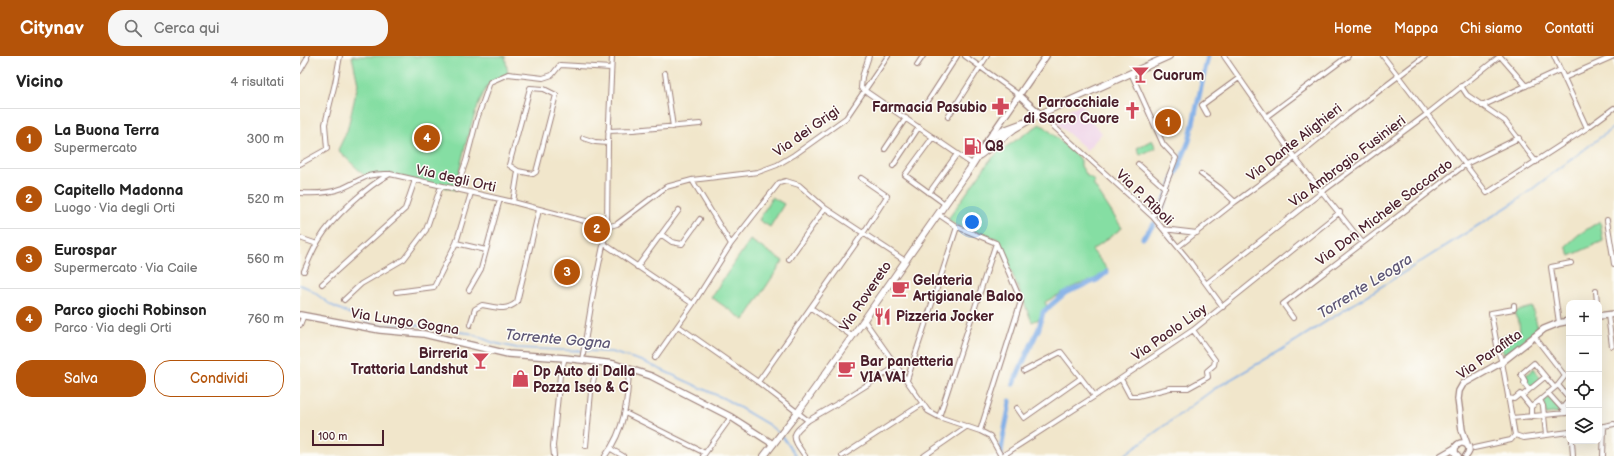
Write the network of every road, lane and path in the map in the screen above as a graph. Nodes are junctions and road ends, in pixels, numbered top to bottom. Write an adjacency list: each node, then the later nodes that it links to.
1 (306, 56): 23 (street)
2 (340, 56): 59 (street)
3 (612, 56): 21 (street)
4 (869, 56): 31 (street)
5 (888, 56): 31 (street, Via dei Grigi)
6 (923, 56): 19 (street)
7 (957, 56): 33 (street)
8 (965, 56): 20 (street)
9 (987, 56): 20 (street)
10 (1046, 56): 32 (street, Via Rovereto)
11 (1169, 56): 25 (main road)
12 (1224, 56): 27 (street)
13 (1348, 56): 40 (street)
14 (1383, 56): 26 (street)
15 (1425, 56): 26 (street, Via Dante Alighieri)
16 (1500, 56): 29 (street, Via Ambrogio Fusinieri); 30 (street)
17 (1554, 56): 22 (street)
18 (1614, 56): 28 (street)
19 (917, 65)
20 (980, 67): 32 (street); 39 (street)
21 (611, 68): 48 (street); 71 (street)
22 (1560, 70): 28 (street); 30 (street)
23 (300, 71)
24 (665, 73): 45 (street)
25 (1131, 73): 36 (main road); 70 (street)
26 (1399, 77): 38 (street); 56 (street, Via Dante Alighieri)
27 (1239, 78): 37 (street); 40 (street)
28 (1564, 78): 47 (street)
29 (1461, 86): 34 (street); 38 (street, Via Ambrogio Fusinieri)
30 (1526, 86): 34 (street)
31 (865, 90): 41 (street); 68 (street, Via dei Grigi)
32 (1019, 96): 36 (street); 44 (street, Via Rovereto)
33 (926, 104)
34 (1482, 106): 51 (street)
35 (1614, 108): 47 (street)
36 (1040, 114): 42 (main road); 85 (street, Via P. Riboli)
37 (1207, 114)
38 (1427, 114): 61 (street); 73 (street, Via Ambrogio Fusinieri)
39 (948, 117)
40 (1266, 117): 56 (street)
41 (906, 118): 46 (street); 54 (street)
42 (1023, 123): 44 (main road); 53 (main road)
43 (700, 124): 45 (street)
44 (1001, 126): 53 (street, Via Rovereto); 53 (main road)
45 (673, 127): 48 (street)
46 (919, 128): 49 (street); 62 (street)
47 (1587, 128): 58 (street)
48 (608, 131): 52 (street)
49 (933, 137): 55 (street); 75 (street)
50 (583, 138): 52 (street)
51 (1519, 138): 58 (street); 61 (street, Via Don Michele Saccardo)
52 (608, 143): 88 (street)
53 (988, 143): 57 (main road, Via Rovereto)
54 (885, 149)
55 (957, 154): 57 (street); 75 (street)
56 (1295, 158): 73 (street); 78 (street, Via Dante Alighieri)
57 (974, 162): 79 (main road, Via Rovereto)
58 (1536, 162): 61 (street)
59 (300, 164)
60 (1138, 164): 70 (street)
61 (1466, 164): 96 (street, Via Don Michele Saccardo)
62 (893, 166)
63 (518, 171): 63 (street); 77 (street)
64 (390, 174): 67 (street, Via degli Orti); 74 (street, Via degli Orti); 99 (street)
65 (1201, 174): 78 (street)
66 (861, 178): 91 (street)
67 (415, 180): 69 (street, Via degli Orti); 110 (street)
68 (692, 180): 88 (street, Via dei Grigi); 100 (street)
69 (441, 186): 71 (street, Via degli Orti); 115 (street)
70 (1165, 188): 85 (street)
71 (456, 190): 72 (street, Via degli Orti)
72 (471, 192): 76 (street, Via degli Orti); 97 (street)
73 (1322, 192): 83 (street); 111 (street, Via Ambrogio Fusinieri)
74 (300, 193)
75 (929, 193): 79 (street)
76 (500, 199): 77 (street, Via degli Orti); 103 (street)
77 (512, 202): 81 (street, Via degli Orti)
78 (1235, 202): 92 (street, Via Dante Alighieri)
79 (945, 204): 84 (main road, Via Rovereto)
80 (825, 208): 91 (street); 100 (street); 104 (street)
81 (539, 210): 88 (street, Via degli Orti); 128 (street)
82 (679, 210): 93 (street)
83 (1340, 212): 96 (street); 119 (street, Via Paolo Lioy)
84 (938, 214): 89 (street); 105 (main road, Via Rovereto)
85 (1153, 218): 90 (street, Via P. Riboli)
86 (700, 219): 93 (street)
87 (1607, 220): 102 (street)
88 (607, 227): 98 (street)
89 (957, 227): 95 (street); 145 (street)
90 (1163, 229): 92 (street); 101 (street, Via P. Riboli)
91 (864, 232): 105 (street); 120 (street)
92 (1197, 233): 101 (street, Via Dante Alighieri)
93 (662, 234): 108 (street)
94 (300, 238): 99 (street)
95 (996, 242): 164 (street); 172 (street)
96 (1362, 242): 123 (street, Via Don Michele Saccardo)
97 (456, 243): 103 (street); 114 (street)
98 (604, 243): 108 (street); 135 (street)
99 (317, 244): 109 (street)
100 (731, 244): 117 (street)
101 (1178, 247): 111 (street, Via P. Riboli)
102 (1614, 248): 107 (street)
103 (486, 250): 112 (street)
104 (788, 259)
105 (904, 260): 124 (main road, Via Rovereto)
106 (1571, 263): 126 (street)
107 (1614, 264)
108 (637, 267): 117 (street)
109 (304, 271)
110 (322, 284)
111 (1207, 284): 119 (street, Via P. Riboli)
112 (469, 290)
113 (1596, 291): 116 (street)
114 (396, 292)
115 (344, 300)
116 (1597, 300)
117 (693, 304): 129 (street)
118 (1514, 305): 137 (street)
119 (1223, 307): 130 (street, Via Paolo Lioy)
120 (811, 308): 131 (street); 146 (street)
121 (1611, 314): 133 (street)
122 (302, 315): 127 (street); 134 (street, Via Lungo Gogna)
123 (1293, 318)
124 (864, 320): 131 (main road, Via Rovereto); 139 (street)
125 (1566, 322): 126 (street, Via Parafitta)
126 (1559, 323): 132 (street, Via Parafitta)
127 (300, 325)
128 (470, 325)
129 (678, 326): 136 (street); 146 (street)
130 (1193, 330): 144 (street, Via Paolo Lioy); 144 (street)
131 (852, 336): 159 (main road, Via Rovereto)
132 (1534, 336): 137 (street, Via Parafitta); 147 (street)
133 (1612, 346)
134 (565, 358): 135 (street, Via Lungo Gogna); 184 (street)
135 (583, 358): 138 (street, Via Lungo Gogna)
136 (655, 358)
137 (1502, 362): 153 (street); 171 (street, Via Parafitta)
138 (597, 363): 140 (street, Via Lungo Gogna); 179 (street)
139 (897, 366): 145 (street); 167 (street)
140 (629, 368): 160 (street); 163 (street, Via Lungo Gogna)
141 (1024, 371): 143 (street)
142 (1545, 377): 147 (street); 148 (street); 148 (street)
143 (1081, 378): 150 (street); 158 (street)
144 (1121, 379): 150 (street, Via Paolo Lioy)
145 (907, 380): 156 (street)
146 (758, 382): 159 (street)
147 (1556, 386): 149 (street); 152 (street)
148 (1529, 390): 151 (street)
149 (1548, 393): 154 (street); 161 (street)
150 (1095, 396): 191 (street, Via Paolo Lioy)
151 (1522, 396): 153 (street); 157 (street)
152 (1566, 396)
153 (1508, 398): 166 (street)
154 (1540, 400): 157 (street); 162 (street)
155 (1566, 403): 161 (street)
156 (922, 404): 164 (street); 189 (street)
157 (1531, 407): 165 (street)
158 (1017, 408)
159 (798, 412): 167 (street); 176 (main road, Via Rovereto)
160 (625, 413): 181 (street); 183 (street)
161 (1566, 413): 162 (street)
162 (1544, 416): 165 (street); 175 (street)
163 (731, 417): 176 (street, Via Lungo Gogna); 183 (street)
164 (939, 417): 169 (street)
165 (1531, 417): 166 (street)
166 (1512, 418): 174 (street)
167 (810, 420): 188 (street)
168 (1614, 424): 170 (street)
169 (966, 427): 172 (street); 190 (street)
170 (1602, 427): 196 (street)
171 (1462, 430): 177 (street, Via Parafitta); 180 (street, Via Parafitta)
172 (980, 431): 191 (street)
173 (1566, 432): 175 (street)
174 (1515, 435): 175 (street); 182 (street)
175 (1546, 435)
176 (773, 444): 187 (main road, Via Rovereto)
177 (1467, 444): 180 (street); 182 (street, Via Parafitta)
178 (1572, 444): 195 (street)
179 (586, 446)
180 (1457, 446): 192 (street); 193 (street)
181 (611, 449): 185 (street); 186 (street)
182 (1472, 451): 194 (street)
183 (704, 454)
184 (554, 456)
185 (605, 456)
186 (623, 456)
187 (764, 456)
188 (805, 456)
189 (842, 456)
190 (924, 456)
191 (1002, 456)
192 (1441, 456)
193 (1458, 456)
194 (1466, 456)
195 (1574, 456)
196 (1603, 456)

